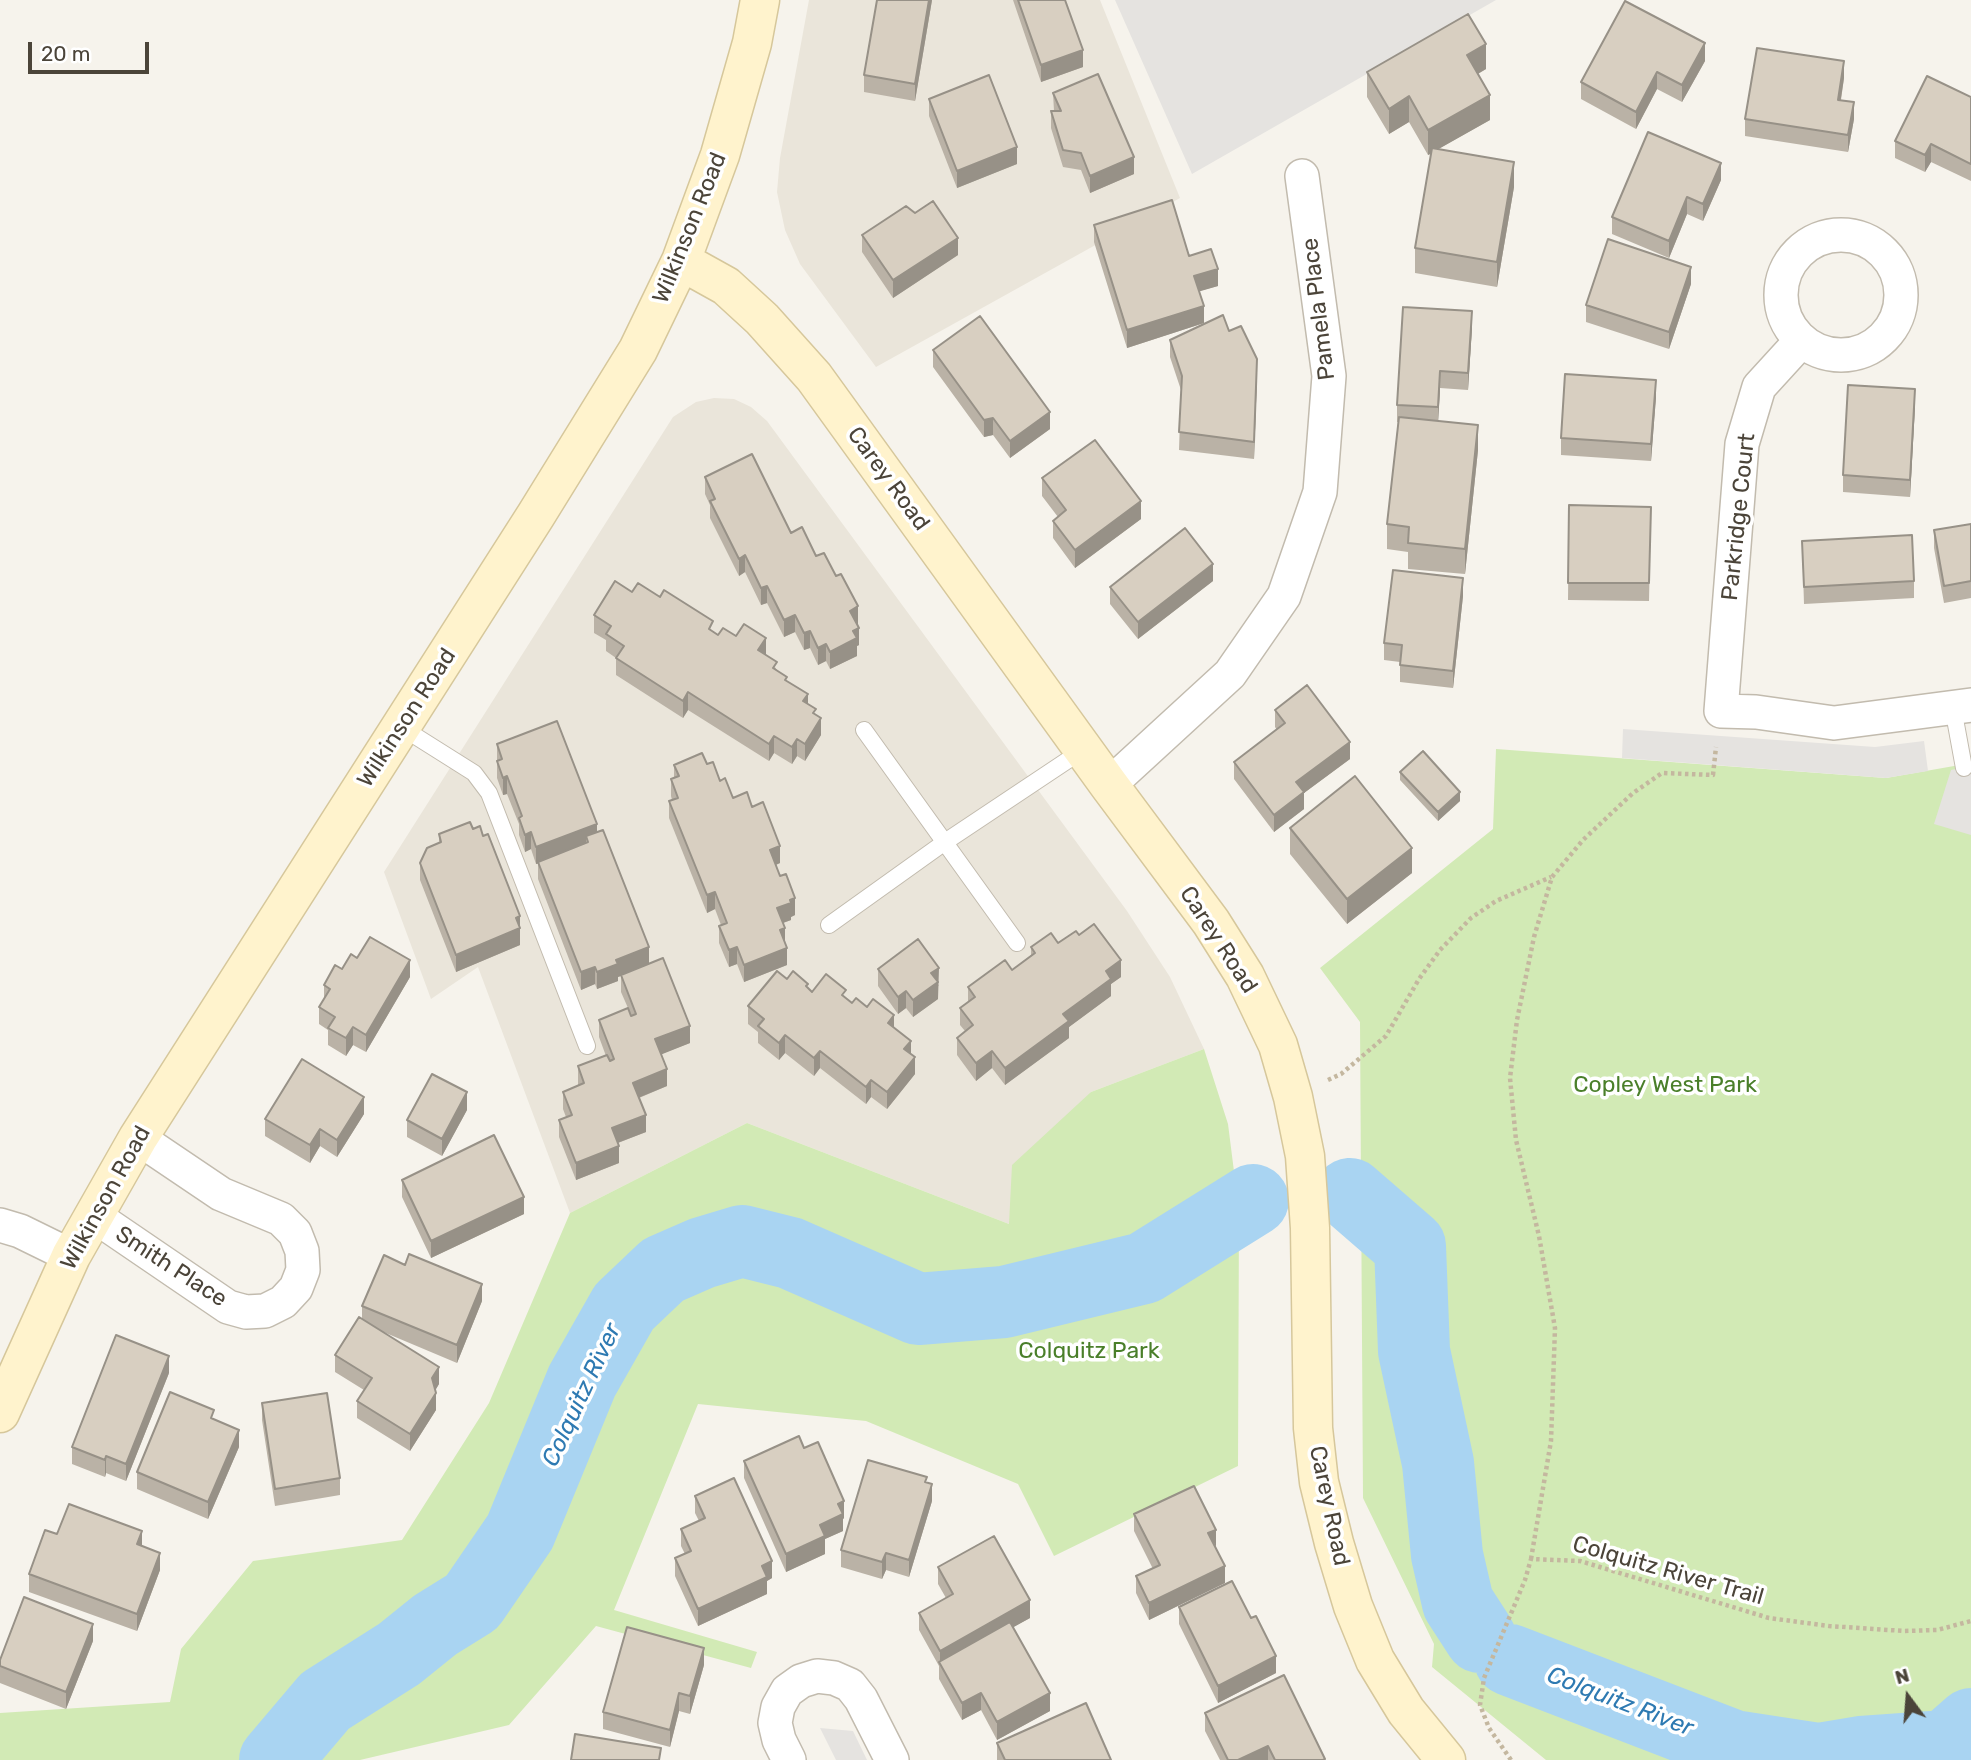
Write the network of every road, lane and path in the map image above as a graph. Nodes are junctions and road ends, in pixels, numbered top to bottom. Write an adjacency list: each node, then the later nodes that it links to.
1 (760, 0): 3 (street, Wilkinson Road)
2 (1302, 176): 11 (street, Pamela Place)
3 (681, 261): 7 (street, Wilkinson Road); 9 (street, Carey Road)
4 (1801, 341): 6 (street, Parkridge Court)
5 (1962, 706): 6 (street); 10 (lane)
6 (1721, 711): 13 (path)
7 (401, 727): 16 (lane); 18 (street, Wilkinson Road)
8 (864, 730): 12 (lane)
9 (1083, 750): 11 (street, Carey Road); 12 (lane)
10 (1964, 768)
11 (1109, 785): 17 (street, Carey Road)
12 (945, 842): 14 (lane); 15 (lane)
13 (1552, 877): 17 (path); 23 (path)
14 (829, 925)
15 (1017, 943)
16 (587, 1046)
17 (1293, 1097): 27 (street, Carey Road)
18 (138, 1138): 19 (street, Wilkinson Road); 19 (street, Smith Place)
19 (93, 1215): 21 (street, Wilkinson Road)
20 (0, 1225): 21 (street)
21 (71, 1256): 22 (street, Wilkinson Road)
22 (0, 1413)
23 (1531, 1559): 24 (path, Colquitz River Trail); 28 (path)
24 (1971, 1621)
25 (789, 1760): 26 (street)
26 (892, 1760)
27 (1446, 1760)
28 (1511, 1760)

